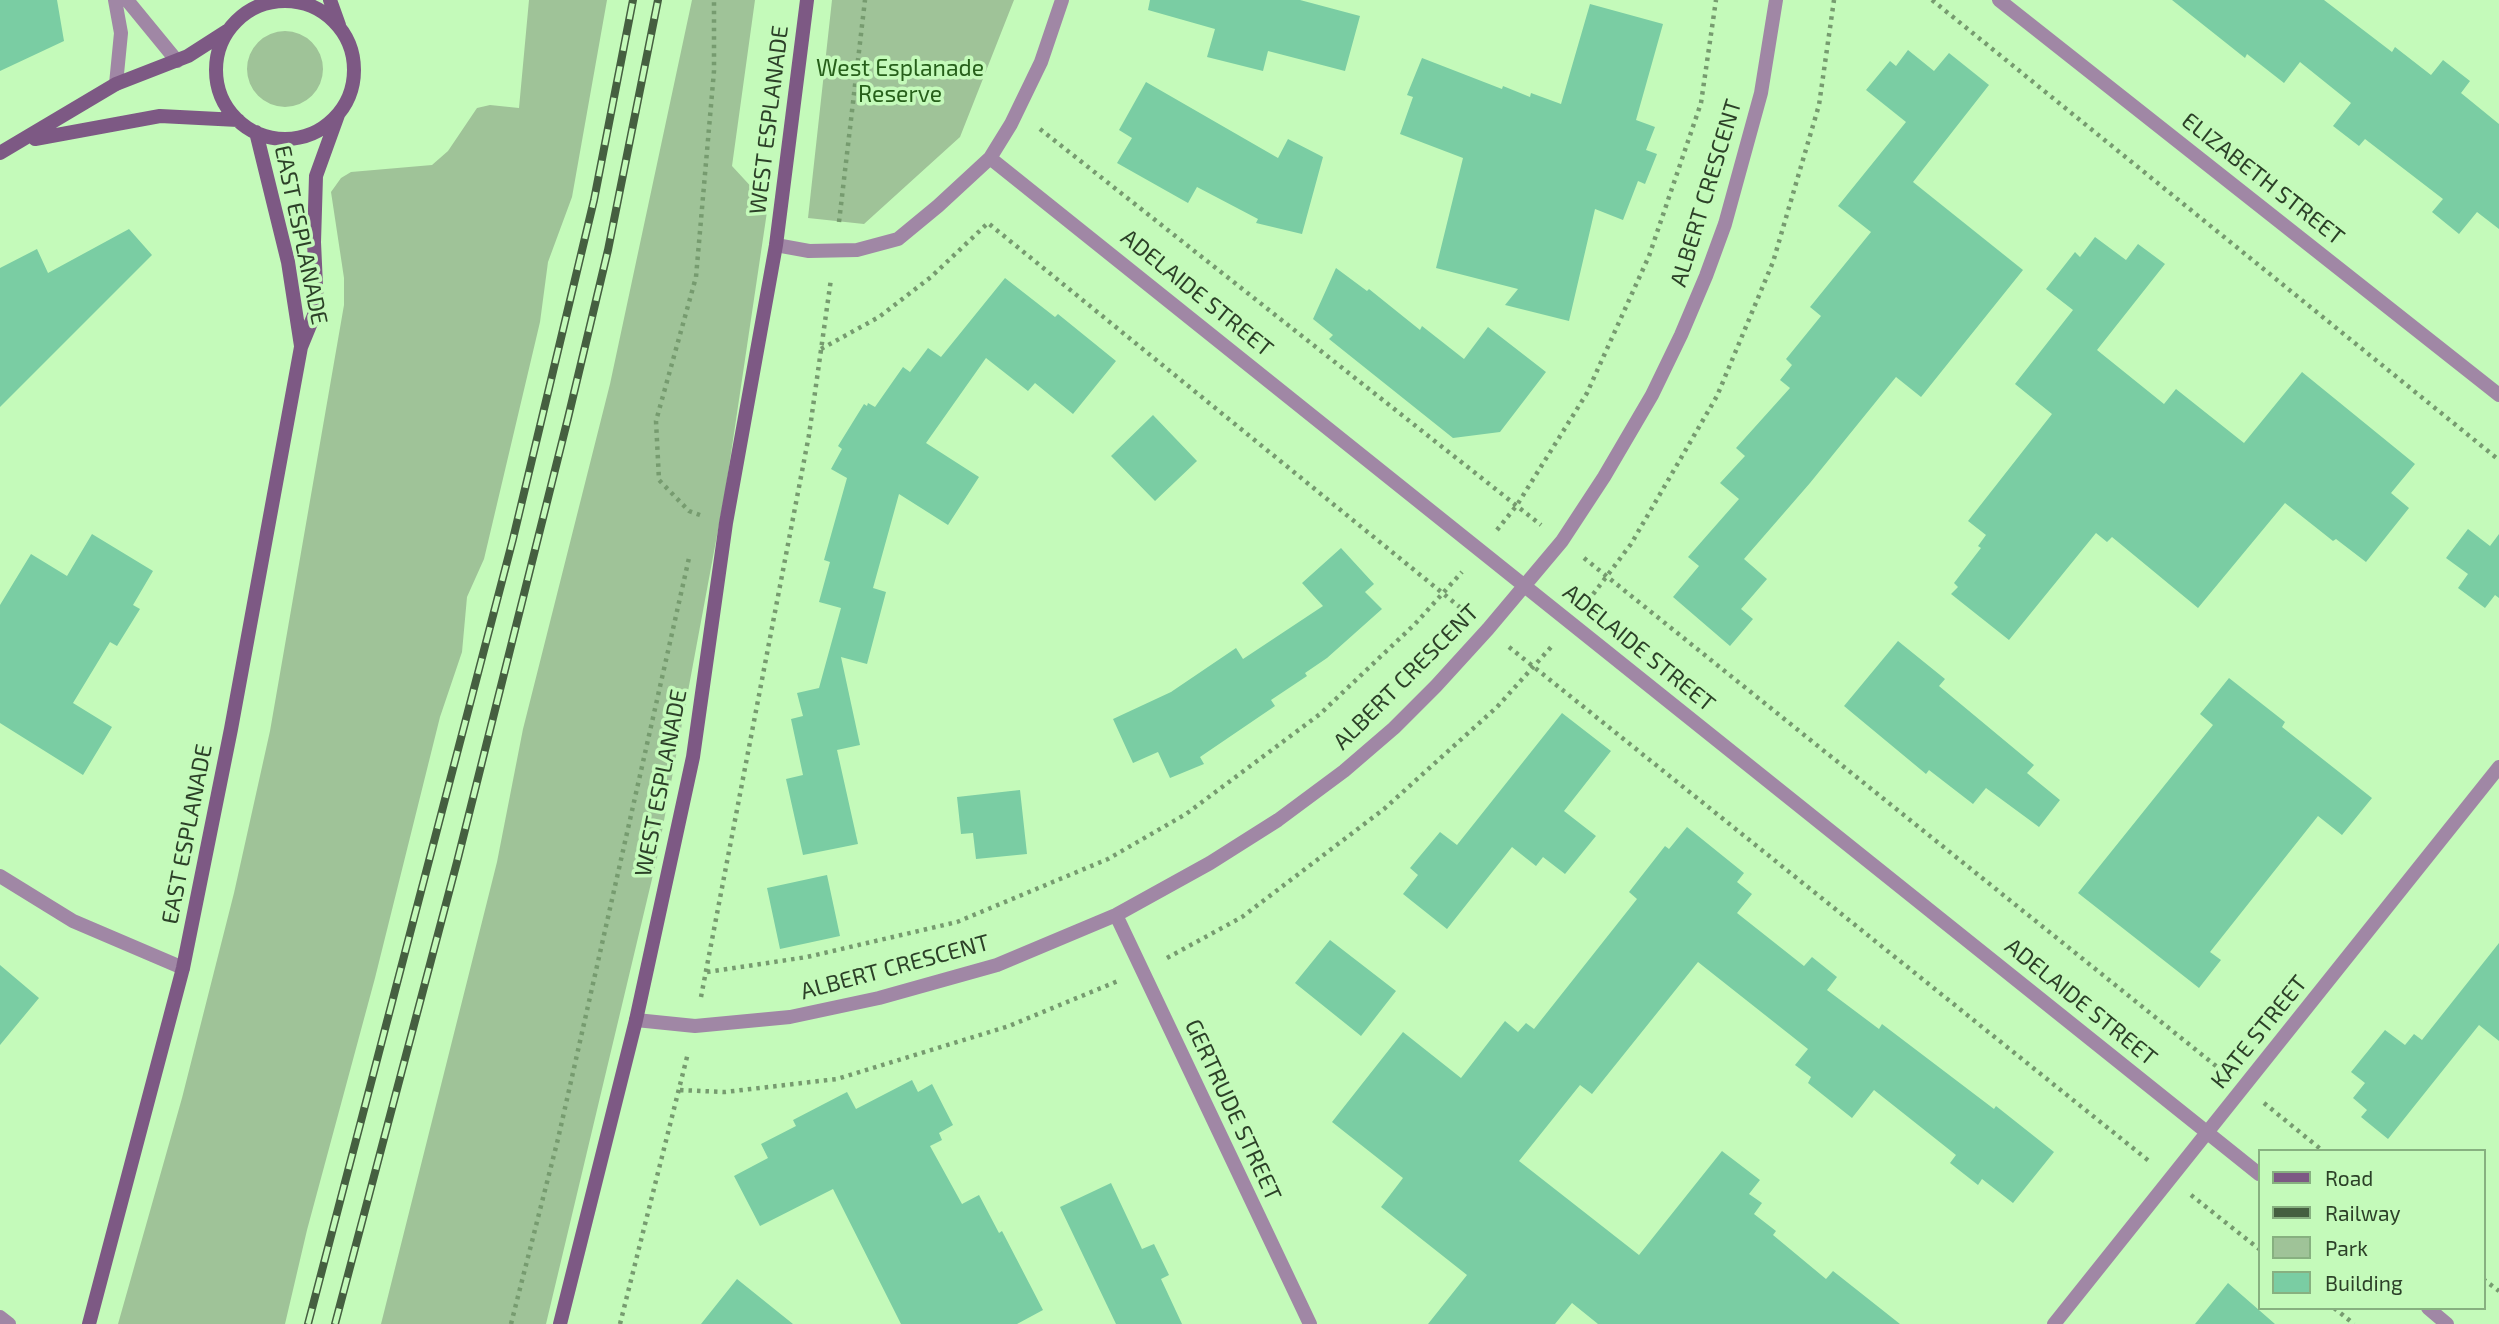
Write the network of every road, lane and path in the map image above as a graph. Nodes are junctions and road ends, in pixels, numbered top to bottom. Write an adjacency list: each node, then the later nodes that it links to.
1 (115, 0): 18 (street)
2 (127, 0): 17 (street)
3 (252, 0): 14 (street)
4 (330, 0): 15 (street)
5 (714, 0): 33 (path)
6 (807, 0): 26 (street, WEST ESPLANADE)
7 (866, 0): 27 (path)
8 (1062, 0): 19 (street, WEST ESPLANADE)
9 (1716, 0): 32 (path)
10 (1776, 0): 36 (street, ALBERT CRESCENT)
11 (1834, 0): 39 (path)
12 (1932, 0): 31 (path)
13 (1999, 0): 30 (street, ELIZABETH STREET)
14 (243, 15): 15 (street); 16 (street)
15 (339, 26): 20 (street)
16 (228, 30): 17 (street); 21 (street)
17 (177, 61): 18 (street)
18 (116, 84): 23 (street)
19 (1017, 111): 25 (street, WEST ESPLANADE); 32 (path)
20 (338, 115): 22 (street); 28 (street, EAST ESPLANADE)
21 (238, 120): 22 (street); 23 (street)
22 (256, 132): 28 (street, EAST ESPLANADE)
23 (24, 141): 24 (street)
24 (0, 153)
25 (990, 158): 27 (street, WEST ESPLANADE); 37 (street, ADELAIDE STREET)
26 (776, 245): 27 (street, WEST ESPLANADE); 34 (street, WEST ESPLANADE)
27 (835, 250): 29 (path)
28 (301, 347): 46 (street, EAST ESPLANADE)
29 (821, 349): 41 (path); 47 (path)
30 (2499, 395)
31 (2499, 460)
32 (1517, 505): 36 (path); 37 (path)
33 (699, 514): 34 (path); 35 (path)
34 (726, 523): 48 (street, WEST ESPLANADE)
35 (696, 528)
36 (1562, 541): 39 (path); 40 (street, ALBERT CRESCENT)
37 (1481, 551): 40 (street, ADELAIDE STREET); 41 (path)
38 (690, 555): 61 (path)
39 (1606, 576): 50 (path)
40 (1525, 587): 42 (street, ALBERT CRESCENT); 51 (street, ADELAIDE STREET)
41 (1444, 594): 42 (path); 47 (path)
42 (1488, 629): 45 (street, ALBERT CRESCENT); 54 (path)
43 (2499, 767): 50 (street, KATE STREET)
44 (0, 876): 46 (street)
45 (1116, 915): 49 (street, ALBERT CRESCENT); 64 (street, GERTRUDE STREET)
46 (183, 968): 60 (street, EAST ESPLANADE)
47 (707, 972): 49 (path)
48 (636, 1020): 49 (street, ALBERT CRESCENT); 62 (street, WEST ESPLANADE)
49 (695, 1026): 63 (path)
50 (2244, 1088): 51 (street, KATE STREET); 52 (path)
51 (2207, 1133): 53 (street, ADELAIDE STREET); 54 (street, KATE STREET)
52 (2320, 1149)
53 (2258, 1173)
54 (2171, 1178): 55 (path); 65 (street, KATE STREET)
55 (2258, 1248)
56 (2336, 1310): 66 (path)
57 (2430, 1310): 67 (street)
58 (0, 1317): 59 (street)
59 (9, 1324)
60 (89, 1324)
61 (511, 1324)
62 (560, 1324)
63 (620, 1324)
64 (1310, 1324)
65 (2054, 1324)
66 (2354, 1324)
67 (2447, 1324)

